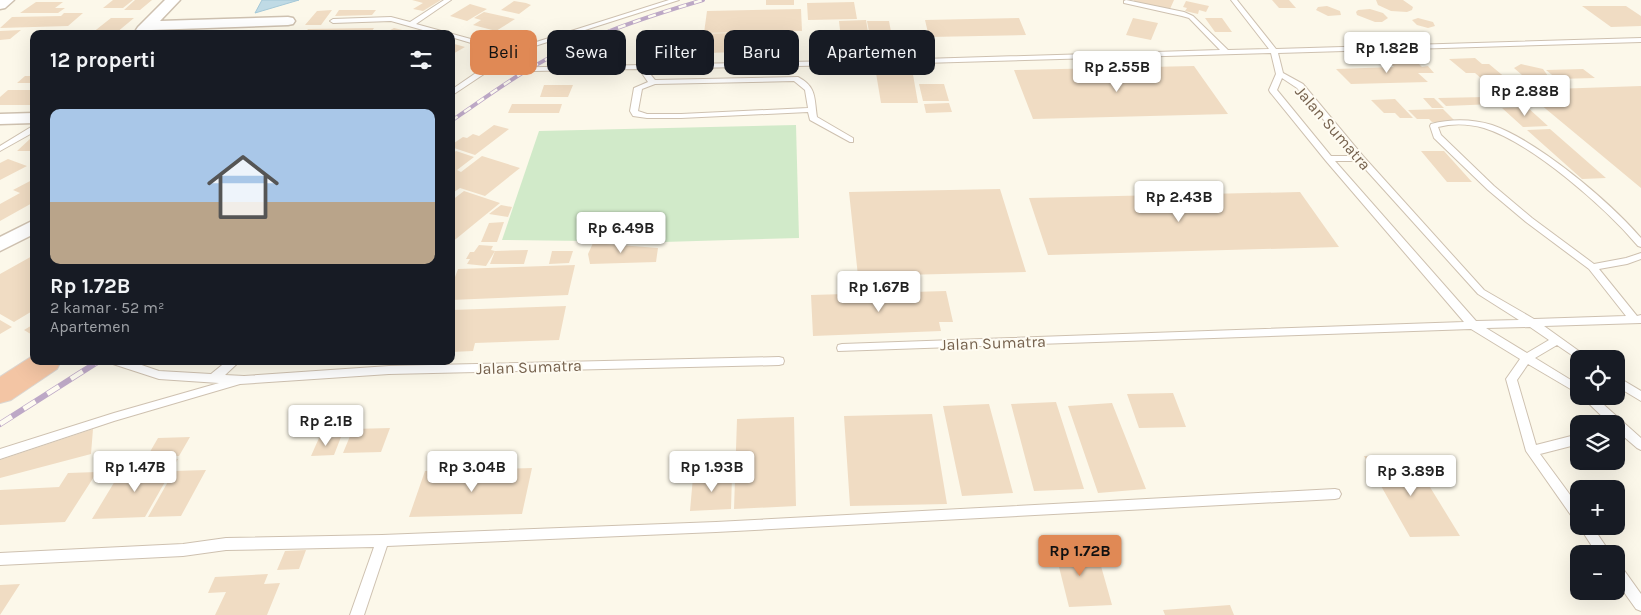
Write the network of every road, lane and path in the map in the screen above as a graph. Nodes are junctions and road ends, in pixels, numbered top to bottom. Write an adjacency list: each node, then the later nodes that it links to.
1 (7, 0): 7 (street)
2 (173, 0): 11 (street)
3 (448, 0): 10 (lane)
4 (676, 0): 16 (lane)
5 (1234, 0): 18 (lane)
6 (1126, 2): 17 (lane)
7 (0, 5)
8 (288, 21): 11 (street)
9 (333, 21): 10 (lane)
10 (412, 24): 12 (lane)
11 (143, 30)
12 (432, 30)
13 (455, 36): 14 (lane)
14 (470, 40)
15 (1641, 40): 18 (lane)
16 (537, 44)
17 (1225, 51): 18 (lane); 19 (lane)
18 (1274, 51): 22 (lane)
19 (935, 61)
20 (636, 68): 21 (lane)
21 (537, 69)
22 (1280, 74): 35 (lane, Jalan Sumatra); 36 (lane, Jalan Sumatra)
23 (479, 75): 28 (lane)
24 (647, 75): 27 (lane)
25 (795, 75): 26 (lane)
26 (795, 80): 27 (lane); 29 (lane)
27 (654, 82): 29 (lane)
28 (455, 91)
29 (812, 110): 33 (lane)
30 (30, 118): 31 (street)
31 (0, 119)
32 (30, 131): 34 (lane)
33 (850, 140)
34 (0, 149)
35 (1360, 158): 36 (lane); 43 (lane, Jalan Sumatra)
36 (1329, 159): 44 (lane, Jalan Sumatra)
37 (30, 228): 39 (street)
38 (1641, 244): 41 (lane)
39 (0, 245)
40 (1641, 256): 41 (lane)
41 (1592, 267): 42 (lane)
42 (1638, 320): 43 (lane, Jalan Sumatra)
43 (1534, 324): 44 (lane, Jalan Sumatra); 45 (lane, Jalan Sumatra)
44 (1473, 325): 46 (lane, Jalan Sumatra); 48 (lane, Jalan Sumatra)
45 (1557, 340): 47 (lane, Jalan Sumatra); 48 (lane)
46 (842, 348)
47 (1572, 350)
48 (1527, 358): 55 (lane, Jalan Sumatra); 64 (lane)
49 (779, 361): 54 (lane, Jalan Sumatra)
50 (41, 365): 57 (highway)
51 (129, 365): 53 (lane, Jalan Sumatra)
52 (230, 365): 53 (lane)
53 (213, 378): 54 (lane, Jalan Sumatra)
54 (244, 380): 65 (lane)
55 (1570, 384)
56 (1625, 386): 58 (lane)
57 (0, 392)
58 (1641, 397)
59 (1596, 405): 60 (lane)
60 (1607, 415)
61 (1625, 431): 63 (lane)
62 (1570, 441): 64 (lane)
63 (1641, 445)
64 (1532, 451): 67 (lane)
65 (0, 454)
66 (1335, 494): 68 (lane)
67 (1570, 504)
68 (382, 541): 69 (lane); 72 (lane)
69 (0, 559)
70 (1625, 582): 71 (lane)
71 (1641, 604)
72 (357, 615)

